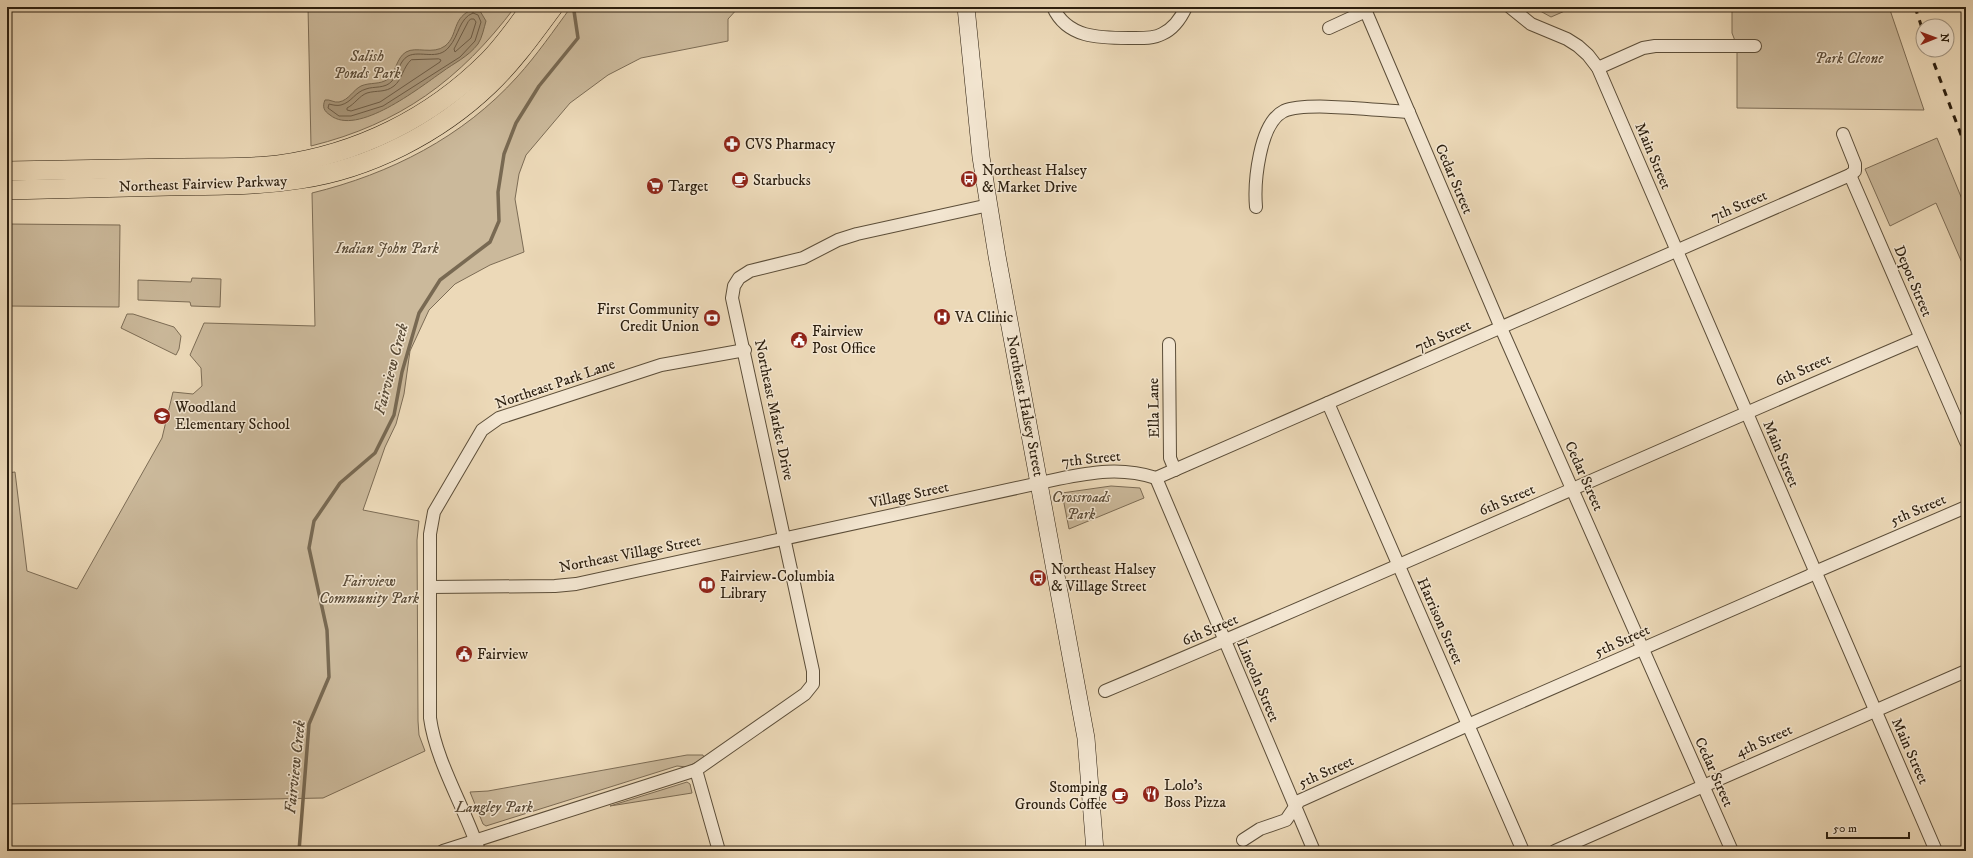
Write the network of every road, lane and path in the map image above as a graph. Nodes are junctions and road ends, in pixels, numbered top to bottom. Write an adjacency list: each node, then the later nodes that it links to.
1 (531, 7): 13 (main road, Northeast Fairview Parkway)
2 (553, 7): 15 (main road, Northeast Fairview Parkway)
3 (966, 7): 16 (main road, Northeast Halsey Street)
4 (1053, 7): 5 (street)
5 (1186, 7)
6 (1510, 7): 10 (street, Main Street)
7 (1365, 9): 8 (street); 11 (street, Cedar Street)
8 (1329, 28)
9 (1755, 46): 10 (street)
10 (1598, 68): 18 (street, Main Street)
11 (1409, 112): 17 (street); 19 (street, Cedar Street)
12 (1842, 134): 14 (street)
13 (7, 171)
14 (1850, 175): 18 (street, 7th Street); 20 (street, Depot Street)
15 (7, 190)
16 (989, 205): 22 (street, Northeast Market Drive); 28 (main road, Northeast Halsey Street)
17 (1256, 207)
18 (1676, 251): 19 (street, 7th Street); 24 (street, Main Street)
19 (1501, 328): 23 (street, 7th Street); 29 (street, Cedar Street)
20 (1920, 338): 24 (street, 6th Street); 25 (street, Depot Street)
21 (1169, 344): 26 (street, Ella Lane)
22 (745, 350): 31 (street, Northeast Market Drive); 34 (street, Northeast Park Lane)
23 (1328, 403): 26 (street, 7th Street); 32 (street, Harrison Street)
24 (1746, 414): 29 (street, 6th Street); 33 (street, Main Street)
25 (1966, 442)
26 (1175, 470): 27 (street, 7th Street)
27 (1156, 478): 28 (street, 7th Street); 35 (street, Lincoln Street)
28 (1040, 482): 31 (street, Village Street); 48 (main road, Northeast Halsey Street)
29 (1573, 489): 32 (street, 6th Street); 36 (street, Cedar Street)
30 (1966, 507): 33 (street, 5th Street)
31 (786, 538): 34 (street, Northeast Village Street); 41 (street, Northeast Market Drive)
32 (1398, 565): 35 (street, 6th Street); 40 (street, Harrison Street)
33 (1815, 572): 36 (street, 5th Street); 39 (street, Main Street)
34 (430, 587): 45 (street, Northeast Park Lane)
35 (1224, 641): 38 (street, 6th Street); 43 (street, Lincoln Street)
36 (1642, 650): 40 (street, 5th Street); 42 (street, Cedar Street)
37 (1966, 671): 39 (street, 4th Street)
38 (1105, 691)
39 (1874, 710): 42 (street, 4th Street); 53 (street, Main Street)
40 (1468, 725): 43 (street, 5th Street); 50 (street, Harrison Street)
41 (696, 770): 45 (street); 47 (street)
42 (1703, 785): 51 (street, 4th Street); 52 (street, Cedar Street)
43 (1295, 809): 44 (street, 5th Street); 49 (street, Lincoln Street)
44 (1243, 840)
45 (477, 846): 46 (street)
46 (443, 851)
47 (719, 851)
48 (1095, 851)
49 (1314, 851)
50 (1523, 851)
51 (1555, 851)
52 (1732, 851)
53 (1936, 851)

